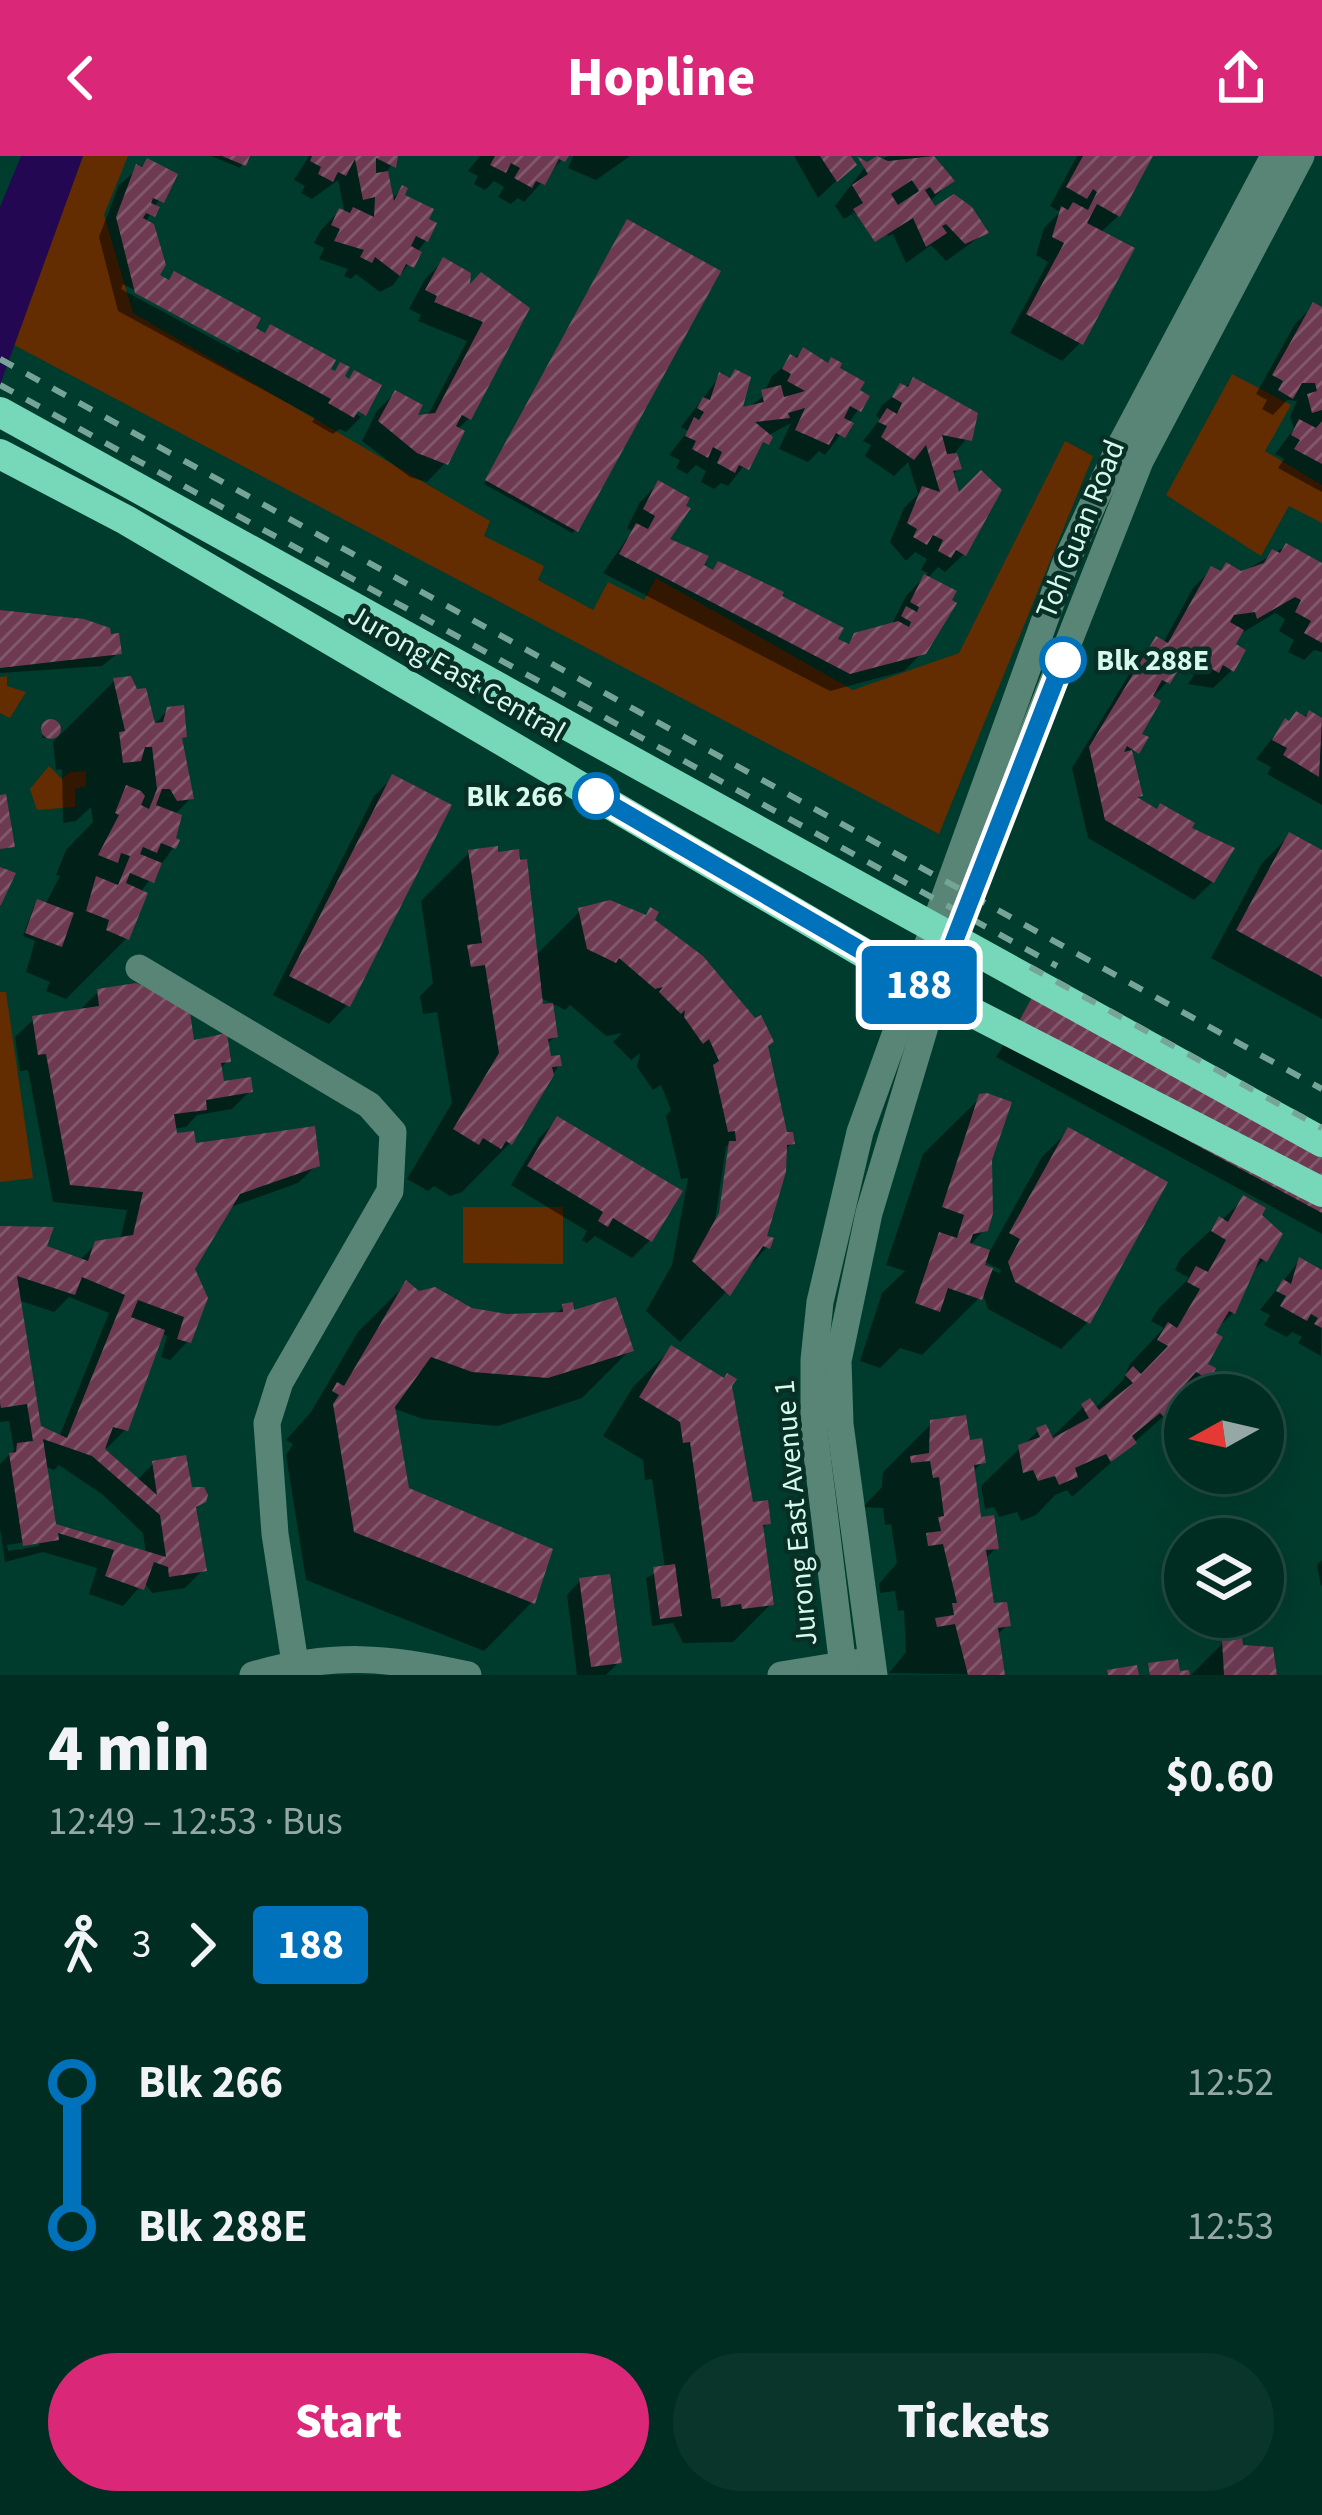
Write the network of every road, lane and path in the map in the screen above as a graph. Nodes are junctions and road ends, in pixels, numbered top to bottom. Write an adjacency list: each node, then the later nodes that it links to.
1 (1274, 156): 5 (street, Toh Guan Road)
2 (1300, 156): 5 (street, Toh Guan Road)
3 (0, 412): 6 (main road, Jurong East Central)
4 (0, 454): 8 (main road, Jurong East Central)
5 (1130, 454): 6 (street, Toh Guan Road)
6 (940, 935): 8 (street, Jurong East Avenue 1); 9 (main road, Jurong East Central)
7 (139, 968): 11 (street)
8 (923, 987): 10 (main road, Jurong East Central); 12 (street, Jurong East Avenue 1); 13 (street, Jurong East Avenue 1)
9 (1322, 1142)
10 (1322, 1192)
11 (295, 1663): 14 (street); 15 (street)
12 (873, 1668): 13 (street)
13 (844, 1670): 16 (street)
14 (253, 1675)
15 (468, 1675)
16 (781, 1675)

